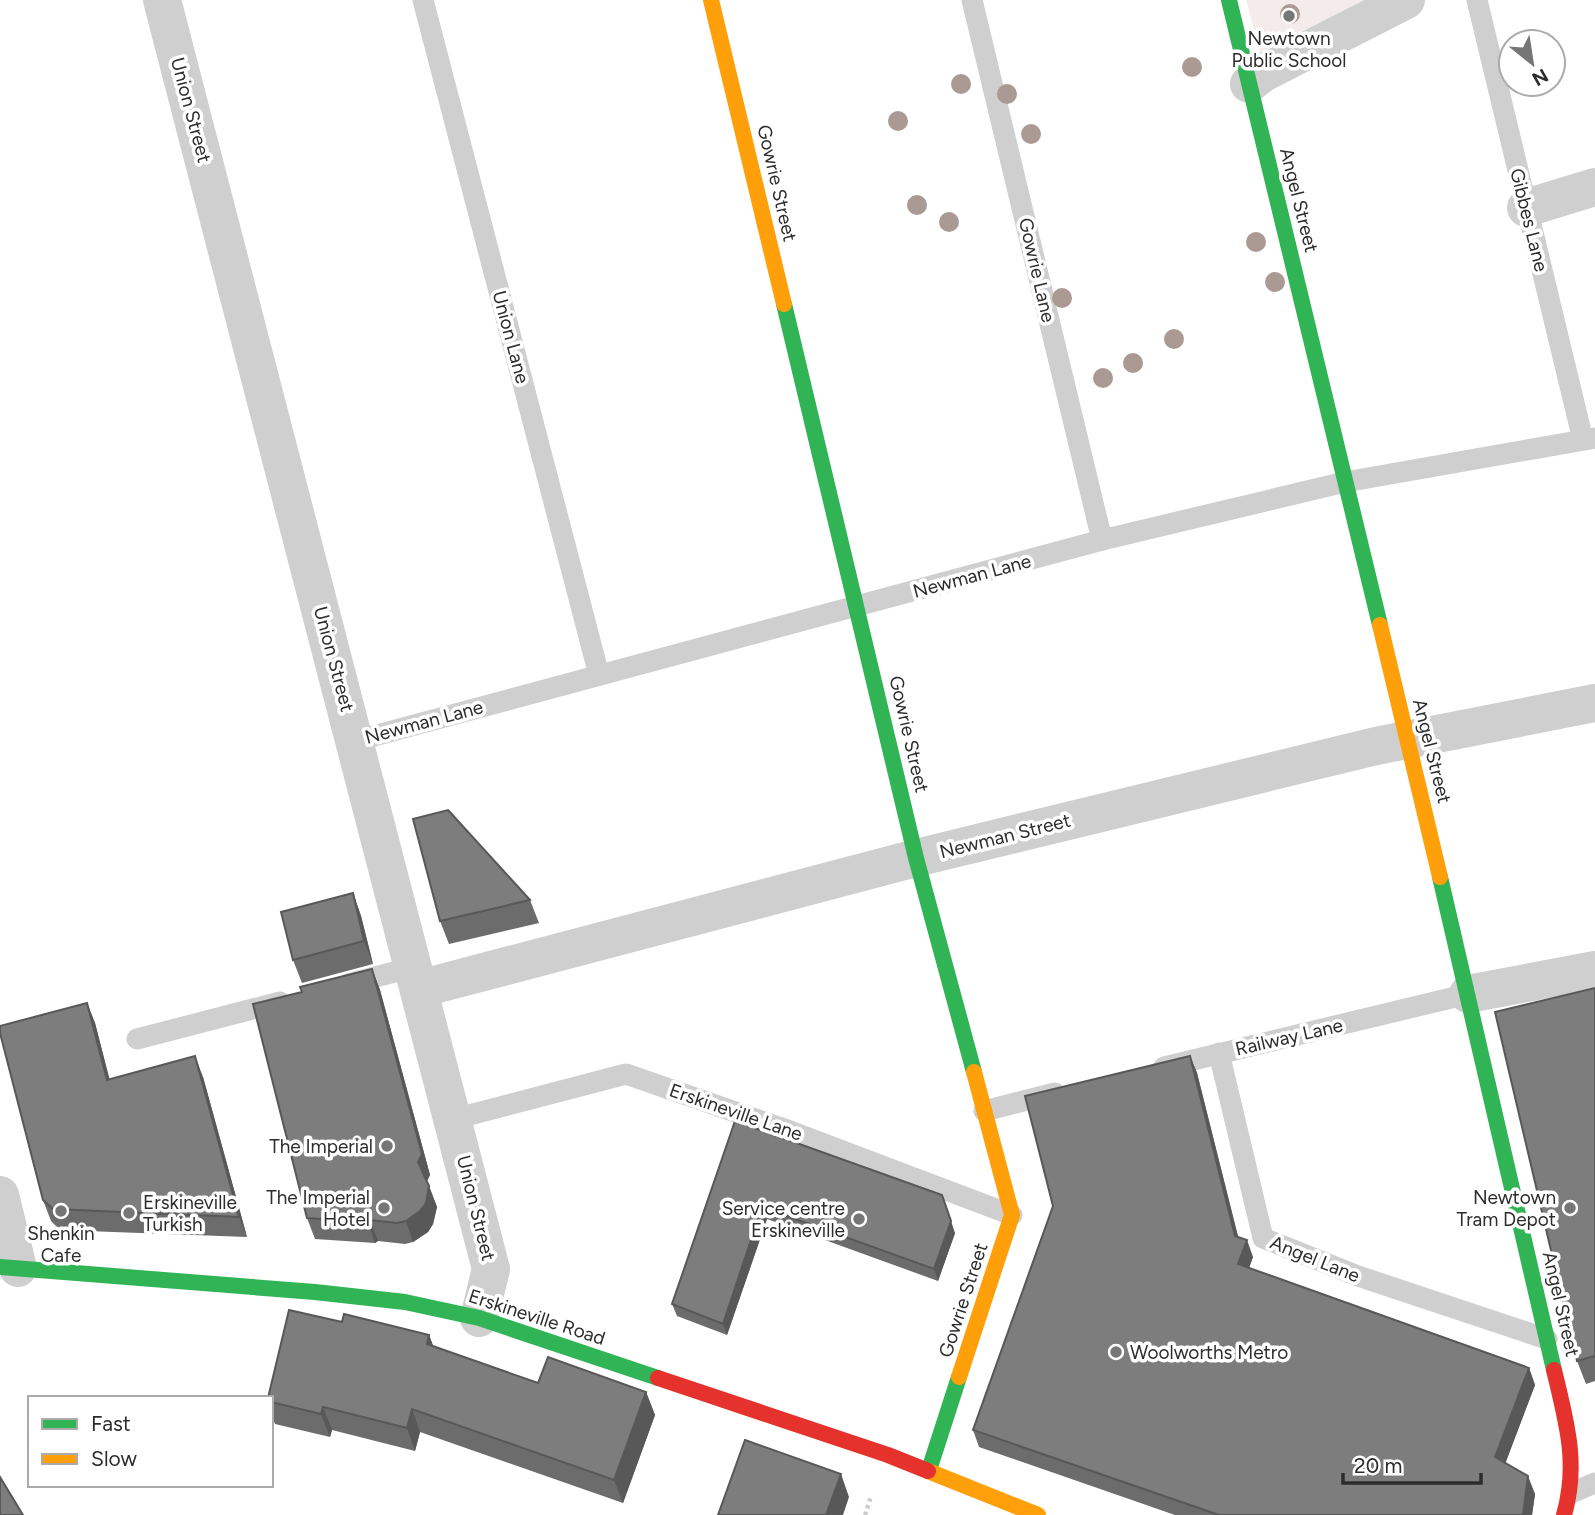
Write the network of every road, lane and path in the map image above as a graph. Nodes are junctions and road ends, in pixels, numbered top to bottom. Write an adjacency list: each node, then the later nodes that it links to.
1 (162, 0): 18 (street, Union Street)
2 (422, 0): 15 (lane, Union Lane)
3 (711, 0): 14 (street, Gowrie Street)
4 (972, 0): 13 (lane, Gowrie Lane)
5 (1229, 0): 8 (street, Angel Street)
6 (1406, 0): 8 (street)
7 (1477, 0): 10 (lane, Gibbes Lane)
8 (1249, 84): 12 (street, Angel Street)
9 (1595, 187): 10 (street)
10 (1526, 208): 11 (lane, Gibbes Lane)
11 (1589, 439): 12 (lane, Newman Lane)
12 (1345, 482): 13 (lane, Newman Lane); 17 (street, Angel Street)
13 (1102, 540): 14 (lane, Newman Lane)
14 (857, 607): 15 (lane, Newman Lane); 19 (street, Gowrie Street)
15 (599, 675): 18 (lane, Newman Lane)
16 (1595, 703): 17 (street, Newman Street)
17 (1407, 739): 19 (street, Newman Street); 23 (street, Angel Street)
18 (355, 741): 21 (street, Union Street)
19 (916, 858): 21 (street, Newman Street); 29 (street, Gowrie Street)
20 (1595, 970): 23 (street, Railway Lane)
21 (416, 978): 22 (lane); 30 (street, Union Street)
22 (335, 987)
23 (1468, 994): 26 (lane, Railway Lane); 35 (street, Angel Street)
24 (295, 998): 25 (lane)
25 (137, 1039)
26 (1219, 1053): 27 (lane, Railway Lane); 35 (lane, Angel Lane)
27 (1141, 1072)
28 (1075, 1088): 29 (lane)
29 (984, 1111): 32 (street, Gowrie Street)
30 (454, 1119): 32 (lane, Erskineville Lane); 34 (street, Union Street)
31 (0, 1195): 33 (street)
32 (1012, 1215): 36 (street, Gowrie Street)
33 (9, 1268): 34 (street, Erskineville Road)
34 (479, 1318): 36 (street, Erskineville Road)
35 (1548, 1339): 38 (street, Angel Street)
36 (929, 1470): 39 (street, Erskineville Road)
37 (1595, 1483): 38 (lane)
38 (1571, 1493): 40 (street, Angel Street)
39 (1038, 1515)
40 (1564, 1515)

